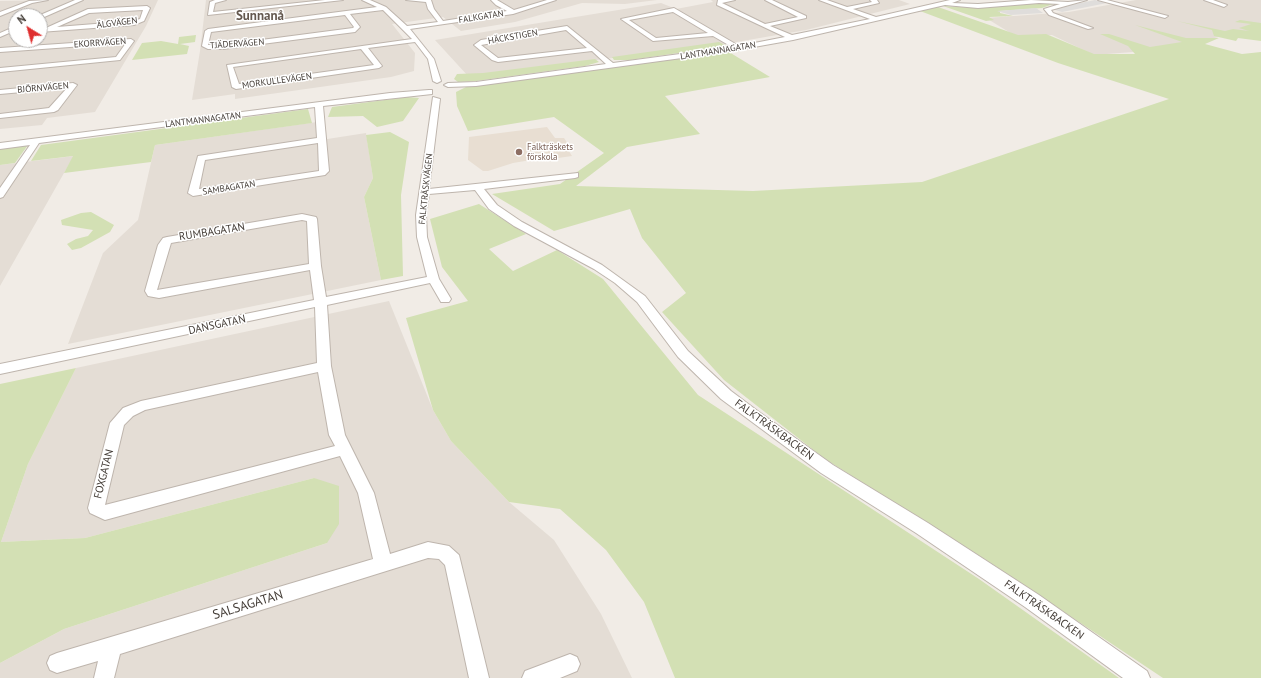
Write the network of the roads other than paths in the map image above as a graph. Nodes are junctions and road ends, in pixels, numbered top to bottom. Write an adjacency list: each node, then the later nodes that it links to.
1 (45, 0): 25 (street)
2 (80, 0): 26 (street)
3 (224, 0): 18 (street)
4 (340, 0): 18 (street)
5 (365, 0): 22 (street, FALKTRÄSKVÄGEN)
6 (409, 0): 7 (street)
7 (427, 0): 30 (street)
8 (494, 0): 24 (street)
9 (553, 0): 24 (street, FALKGATAN)
10 (732, 0): 31 (street)
11 (768, 0): 31 (street)
12 (822, 0): 23 (street)
13 (873, 0): 23 (street)
14 (957, 0): 19 (street, LANTMANNAGATAN)
15 (1084, 0): 20 (street)
16 (1101, 0): 28 (street)
17 (1206, 0): 21 (street)
18 (320, 1)
19 (943, 3): 20 (street); 29 (street, LANTMANNAGATAN)
20 (1066, 3): 33 (street)
21 (1224, 5)
22 (384, 8): 27 (street, TJÄDERVÄGEN); 32 (street, FALKTRÄSKVÄGEN)
23 (846, 9): 29 (street)
24 (513, 12): 30 (street, FALKGATAN)
25 (0, 14)
26 (48, 14)
27 (347, 14): 27 (street, TJÄDERVÄGEN)
28 (1165, 16)
29 (876, 19): 38 (street, LANTMANNAGATAN)
30 (442, 23): 32 (street, FALKGATAN)
31 (764, 26): 38 (street)
32 (407, 28): 39 (street, FALKTRÄSKVÄGEN)
33 (1090, 28)
34 (48, 29): 34 (street, ÄLGVÄGEN)
35 (8, 32): 37 (street)
36 (713, 34): 36 (street); 41 (street)
37 (0, 35)
38 (793, 38): 41 (street, LANTMANNAGATAN)
39 (417, 40): 40 (street, MORKULLEVÄGEN); 46 (street, FALKTRÄSKVÄGEN)
40 (363, 47): 40 (street, MORKULLEVÄGEN)
41 (738, 48): 44 (street, LANTMANNAGATAN)
42 (592, 49): 42 (street, HÄCKSTIGEN); 44 (street, HÄCKSTIGEN)
43 (0, 50): 45 (street, EKORRVÄGEN)
44 (612, 66): 46 (street, LANTMANNAGATAN)
45 (0, 70)
46 (438, 89): 48 (street, LANTMANNAGATAN); 56 (street, FALKTRÄSKVÄGEN)
47 (0, 92): 49 (street, BJÖRNVÄGEN)
48 (319, 105): 50 (street); 51 (street, LANTMANNAGATAN)
49 (0, 116)
50 (321, 140): 50 (street, SAMBAGATAN)
51 (36, 142): 52 (street, LANTMANNAGATAN); 54 (street)
52 (0, 146)
53 (575, 175): 55 (street)
54 (3, 185): 57 (street)
55 (477, 187): 56 (street); 72 (street, FALKTRÄSKBACKEN)
56 (424, 192): 59 (street, FALKTRÄSKVÄGEN)
57 (0, 194)
58 (315, 266): 58 (street, RUMBAGATAN); 61 (street, RUMBAGATAN)
59 (433, 279): 60 (street, FALKTRÄSKVÄGEN); 61 (street, DANSGATAN)
60 (445, 300)
61 (321, 304): 62 (street); 63 (street, DANSGATAN)
62 (324, 366): 64 (street); 64 (street, FOXGATAN)
63 (0, 369)
64 (345, 449): 65 (street)
65 (383, 562): 66 (street, SALSAGATAN); 70 (street, SALSAGATAN)
66 (112, 647): 67 (street, SALSAGATAN); 69 (street)
67 (57, 663)
68 (570, 664): 71 (street)
69 (104, 678)
70 (479, 678)
71 (532, 678)
72 (1140, 678)

